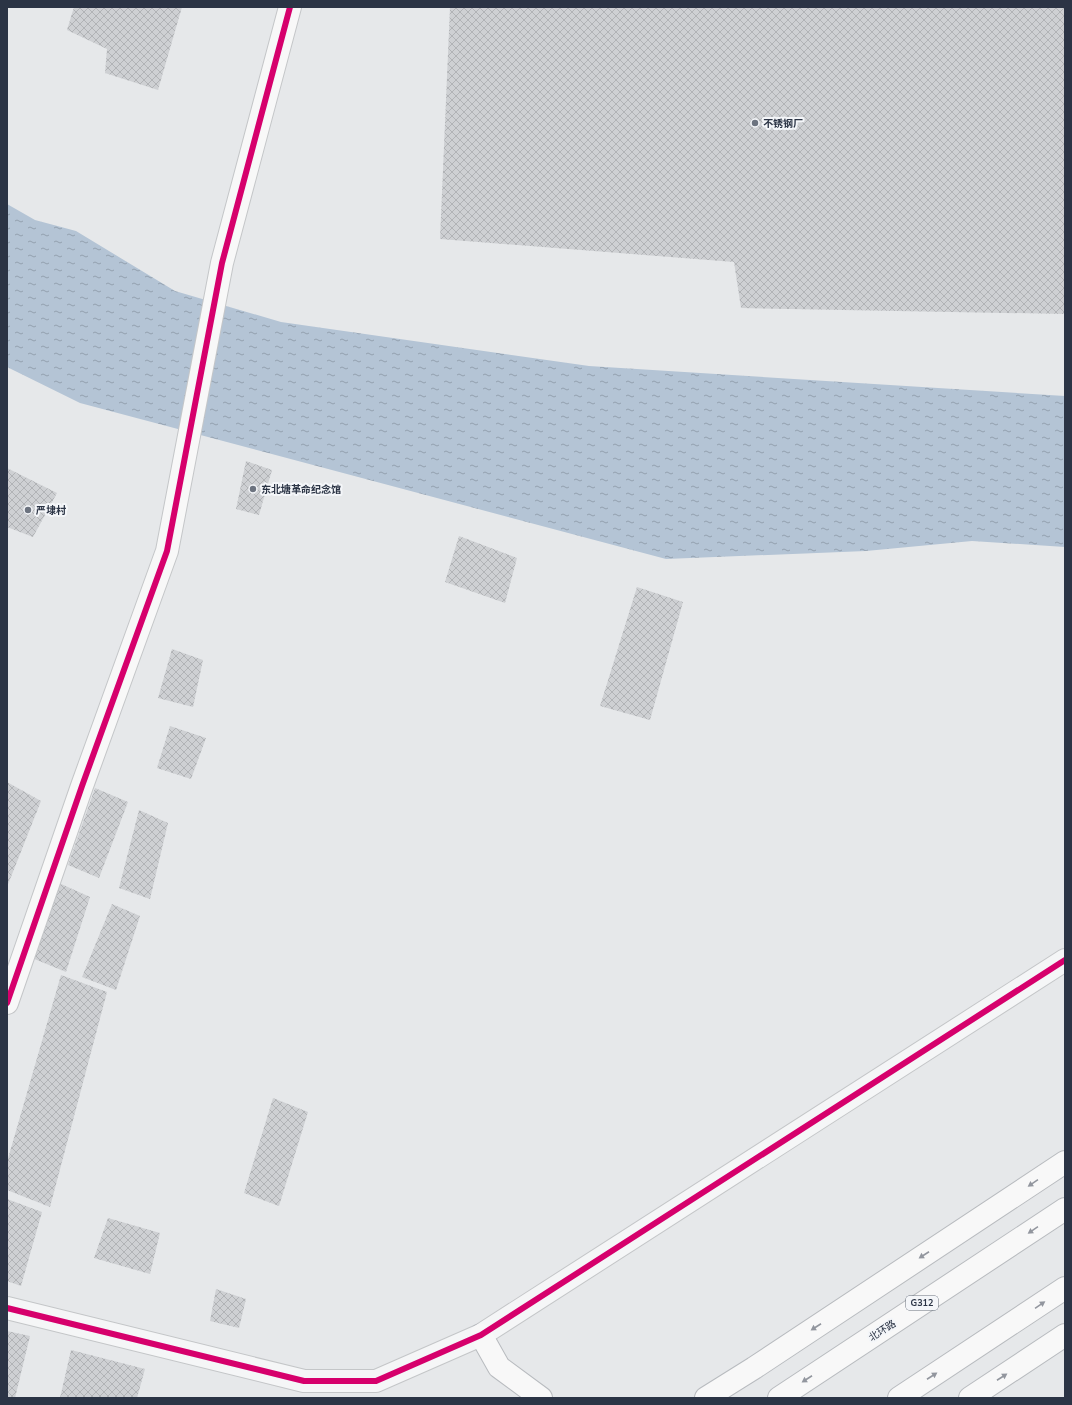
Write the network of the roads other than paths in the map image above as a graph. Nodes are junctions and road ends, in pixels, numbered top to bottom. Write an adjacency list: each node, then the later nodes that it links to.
1 (290, 7): 3 (main road)
2 (1065, 960): 8 (street)
3 (7, 1003)
4 (1065, 1162): 11 (main road, one-way to 11)
5 (1065, 1208): 12 (main road, 北环路 / G312, one-way to 12)
6 (1065, 1288): 13 (main road, one-way to 6)
7 (7, 1308): 8 (street)
8 (481, 1335): 10 (main road)
9 (1065, 1335): 14 (main road, one-way to 9)
10 (541, 1398)
11 (706, 1398)
12 (779, 1398)
13 (899, 1398)
14 (970, 1398)

